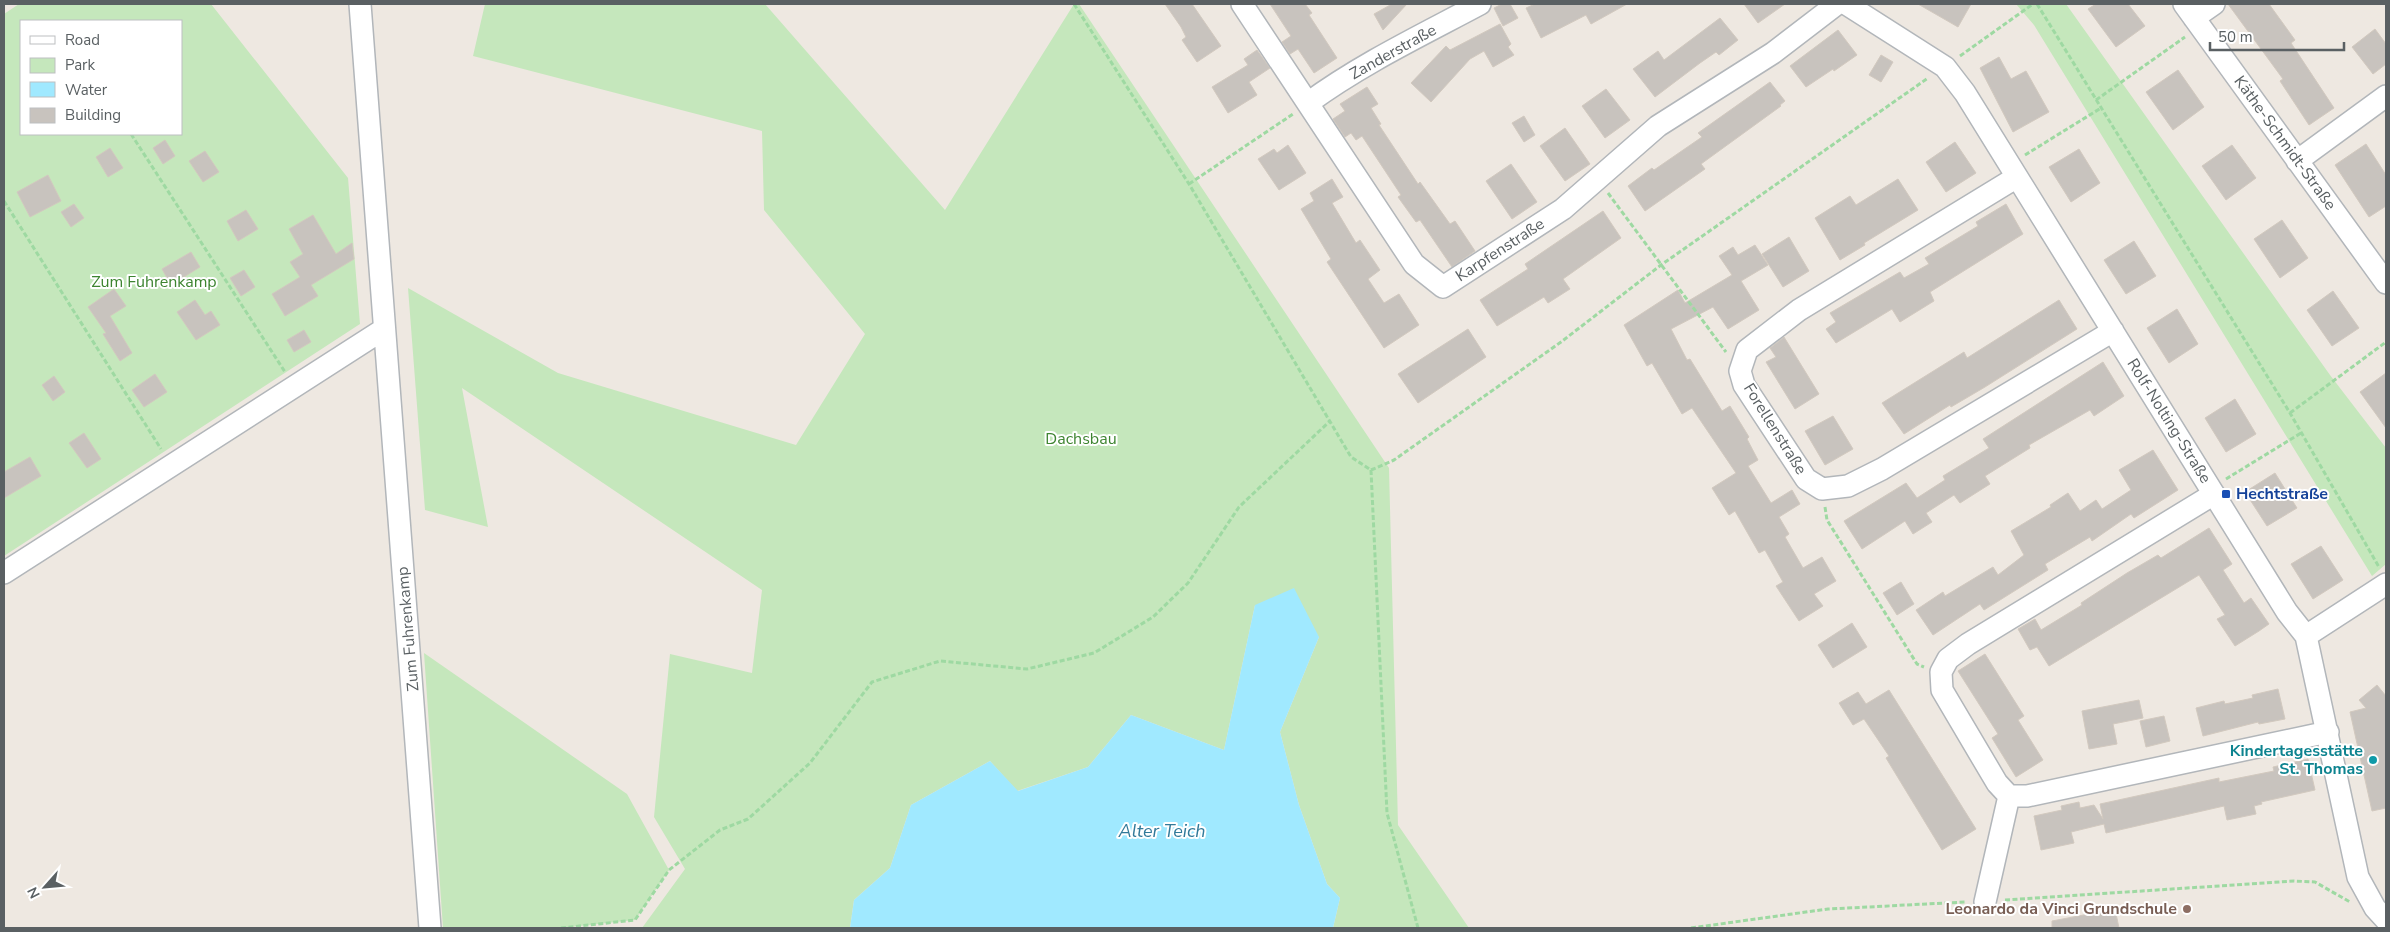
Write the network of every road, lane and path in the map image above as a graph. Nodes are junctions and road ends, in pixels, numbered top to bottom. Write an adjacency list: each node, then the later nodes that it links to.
1 (360, 4): 23 (street, Zum Fuhrenkamp)
2 (1074, 4): 19 (path)
3 (1242, 4): 13 (street, Karpfenstraße)
4 (1480, 4): 13 (street, Zanderstraße)
5 (1837, 4): 18 (street, Karpfenstraße)
6 (1846, 4): 10 (street, Rolf-Nolting-Straße)
7 (2035, 4): 10 (path); 12 (path)
8 (2214, 4): 9 (street)
9 (2193, 16): 12 (path); 16 (street, Käthe-Schmidt-Straße)
10 (1945, 67): 17 (street, Rolf-Nolting-Straße); 21 (path)
11 (2386, 96): 16 (street)
12 (2096, 100): 14 (path)
13 (1308, 103): 18 (street, Karpfenstraße); 19 (path)
14 (2101, 108): 17 (path); 28 (path)
15 (131, 135): 27 (path)
16 (2297, 160): 22 (street, Käthe-Schmidt-Straße)
17 (2013, 171): 24 (street, Rolf-Nolting-Straße); 26 (street, Forellenstraße)
18 (1597, 179): 21 (path)
19 (1189, 184): 29 (path)
20 (4, 201): 31 (path)
21 (1661, 265): 26 (path); 32 (path)
22 (2386, 282)
23 (384, 329): 27 (street); 44 (street, Zum Fuhrenkamp)
24 (2112, 331): 33 (street, Forellenstraße); 34 (street, Rolf-Nolting-Straße)
25 (2386, 342): 28 (path)
26 (1740, 371): 33 (street, Forellenstraße)
27 (295, 387): 31 (street)
28 (2290, 413): 30 (path)
29 (1330, 421): 32 (path); 43 (path)
30 (2301, 433): 34 (path); 36 (path)
31 (172, 465): 35 (street)
32 (1371, 470): 47 (path)
33 (1822, 489): 38 (path)
34 (2212, 491): 37 (street, Rolf-Nolting-Straße); 38 (street)
35 (4, 573)
36 (2385, 579): 37 (street)
37 (2306, 636): 39 (street, Rolf-Nolting-Straße)
38 (1941, 672): 40 (street)
39 (2328, 732): 40 (street); 42 (street, Rolf-Nolting-Straße)
40 (2009, 796): 41 (street)
41 (1985, 902): 42 (path); 48 (path)
42 (2381, 914)
43 (606, 924): 45 (path); 46 (path)
44 (430, 928)
45 (561, 928)
46 (606, 928)
47 (1418, 928)
48 (1691, 928)

